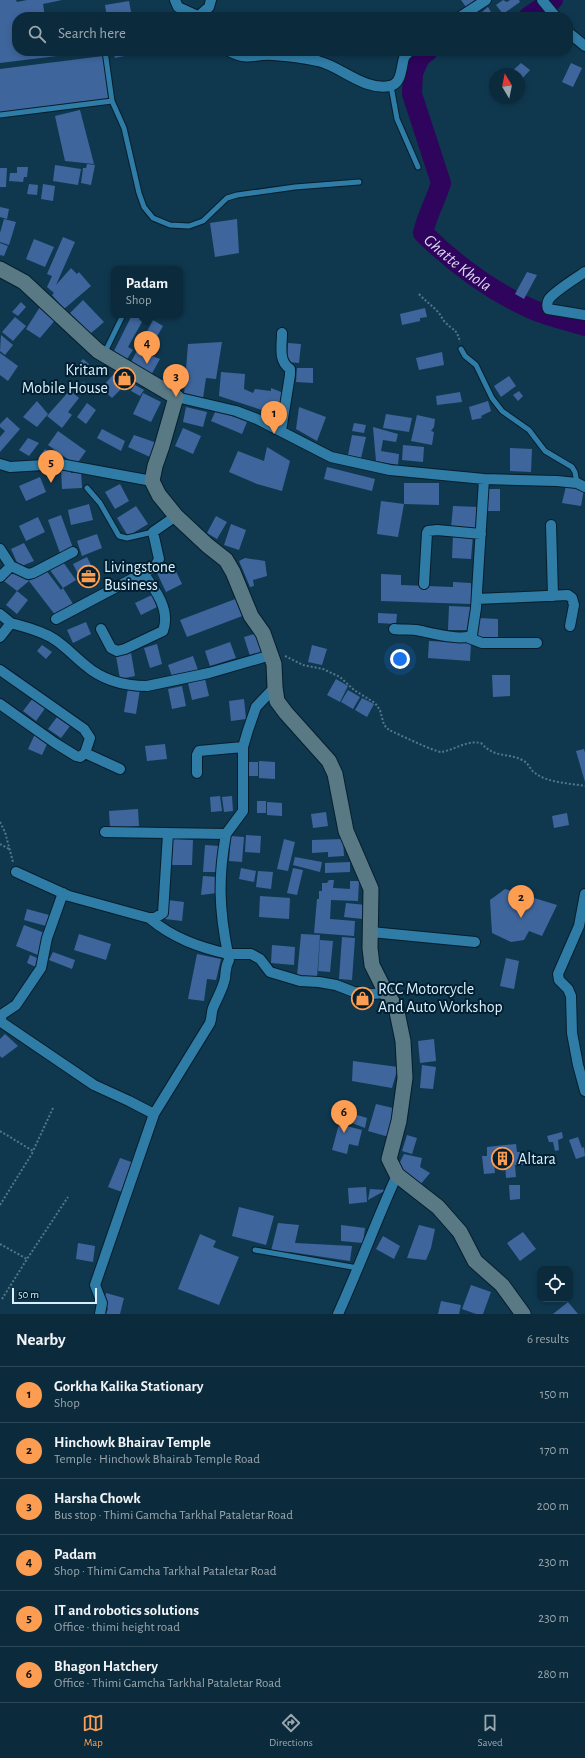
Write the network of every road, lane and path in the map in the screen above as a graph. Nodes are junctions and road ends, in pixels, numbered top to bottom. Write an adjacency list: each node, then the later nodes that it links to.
1 (175, 0): 5 (street)
2 (211, 0): 6 (street)
3 (486, 0): 7 (street)
4 (543, 1): 8 (street)
5 (188, 12)
6 (204, 12)
7 (468, 12)
8 (552, 12)
9 (573, 36): 10 (street)
10 (585, 46)
11 (106, 56): 17 (lane)
12 (241, 56): 13 (street)
13 (258, 56)
14 (284, 56): 16 (street)
15 (405, 56): 16 (street)
16 (391, 86): 19 (lane)
17 (112, 101): 18 (lane); 20 (lane)
18 (0, 115)
19 (418, 167)
20 (359, 182)
21 (0, 269): 28 (street)
22 (585, 272): 24 (street)
23 (419, 294): 27 (path)
24 (585, 315)
25 (121, 318): 28 (lane)
26 (282, 333): 30 (street)
27 (462, 349): 34 (lane)
28 (103, 354): 29 (street)
29 (176, 397): 30 (street); 33 (street)
30 (281, 431): 32 (street)
31 (0, 464): 33 (street)
32 (484, 479): 34 (street); 39 (street)
33 (152, 481): 36 (street)
34 (581, 485)
35 (87, 488): 38 (lane)
36 (176, 516): 38 (street); 57 (street)
37 (551, 525): 46 (street)
38 (153, 532): 43 (street)
39 (481, 534): 45 (street); 47 (street)
40 (0, 549): 42 (street)
41 (73, 552): 42 (street)
42 (12, 566): 44 (street)
43 (143, 573): 49 (street); 52 (street)
44 (0, 577)
45 (424, 584)
46 (553, 596): 47 (street); 51 (street)
47 (477, 599): 55 (street)
48 (0, 614): 50 (street)
49 (56, 619)
50 (11, 623): 54 (street); 57 (street)
51 (570, 626)
52 (101, 629)
53 (394, 629): 55 (street)
54 (0, 637)
55 (469, 638): 56 (street)
56 (537, 643)
57 (271, 655): 59 (street); 65 (path)
58 (0, 670): 62 (street)
59 (275, 687): 61 (street); 76 (street)
60 (0, 704): 62 (street)
61 (243, 747): 64 (street); 69 (street)
62 (85, 753): 63 (street)
63 (120, 769)
64 (197, 773)
65 (585, 786)
66 (0, 822): 71 (path)
67 (105, 832): 68 (street)
68 (168, 834): 69 (street); 75 (street)
69 (226, 834): 78 (street)
70 (0, 844): 71 (path)
71 (10, 849): 72 (path)
72 (16, 872): 73 (street)
73 (63, 894): 75 (street); 80 (street)
74 (585, 894): 81 (street)
75 (149, 918): 78 (street)
76 (371, 932): 77 (street); 79 (street)
77 (475, 942)
78 (228, 954): 79 (street); 83 (street)
79 (386, 993): 86 (street)
80 (1, 1022): 83 (street)
81 (585, 1091)
82 (53, 1108): 85 (path)
83 (154, 1114): 94 (street)
84 (0, 1131): 85 (path)
85 (33, 1151): 88 (path)
86 (396, 1175): 92 (street); 96 (street)
87 (68, 1197): 91 (path)
88 (0, 1205)
89 (0, 1244): 91 (path)
90 (255, 1250): 92 (lane)
91 (27, 1259): 93 (path)
92 (359, 1268): 95 (street)
93 (2, 1299)
94 (100, 1314)
95 (338, 1314)
96 (523, 1314)

